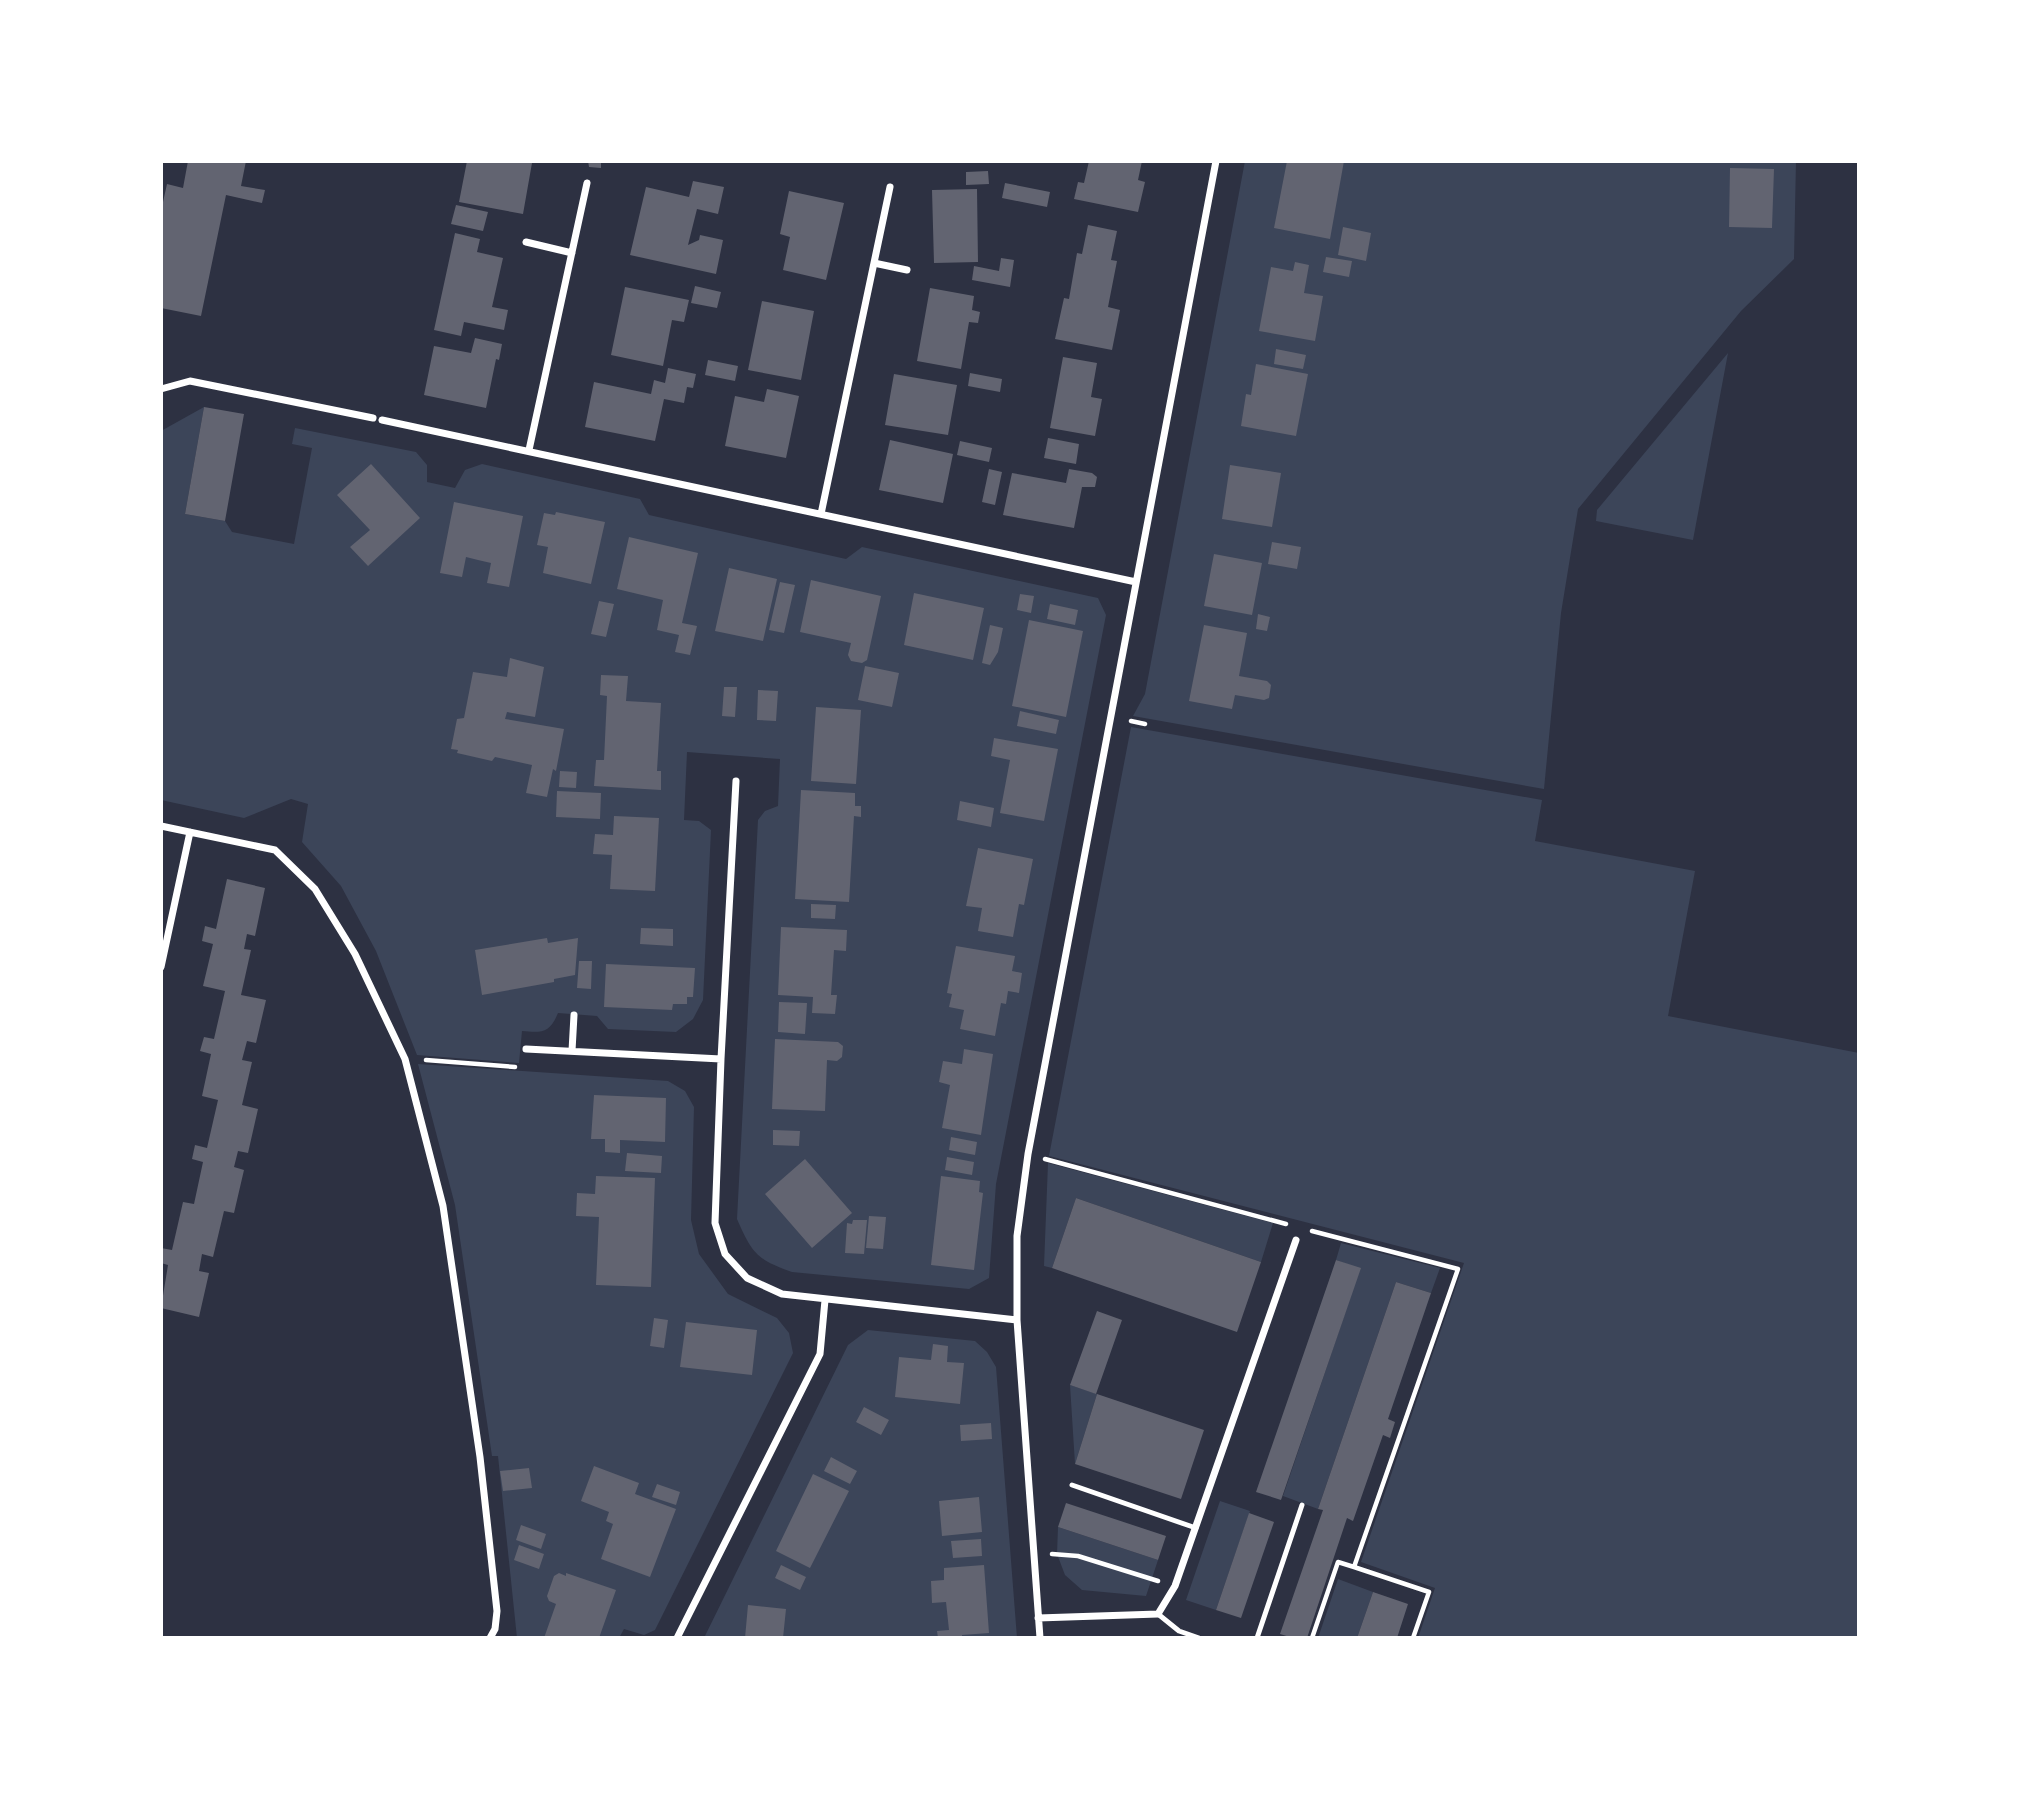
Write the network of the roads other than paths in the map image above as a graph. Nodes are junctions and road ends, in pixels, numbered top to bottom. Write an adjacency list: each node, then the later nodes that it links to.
1 (1216, 161): 13 (street)
2 (587, 183): 5 (street)
3 (890, 187): 6 (street)
4 (526, 243): 5 (street)
5 (572, 253): 11 (street)
6 (874, 263): 7 (street); 12 (street)
7 (907, 270)
8 (161, 389): 9 (street)
9 (373, 418)
10 (382, 420): 11 (street)
11 (529, 450): 12 (street)
12 (821, 514): 13 (street)
13 (1136, 582): 24 (street)
14 (736, 781): 21 (street)
15 (161, 826): 16 (street)
16 (190, 832): 17 (street); 30 (street)
17 (161, 967)
18 (574, 1015): 20 (street)
19 (526, 1049): 20 (street)
20 (572, 1051): 21 (street)
21 (721, 1059): 23 (street)
22 (1296, 1240): 27 (street)
23 (825, 1300): 24 (street); 31 (street)
24 (1017, 1320): 29 (street)
25 (1072, 1485): 27 (lane)
26 (1302, 1505): 34 (lane)
27 (1196, 1528): 28 (street)
28 (1158, 1614): 29 (street); 33 (lane)
29 (1038, 1618): 32 (street)
30 (491, 1638)
31 (677, 1638)
32 (1040, 1638)
33 (1199, 1638)
34 (1257, 1638)

